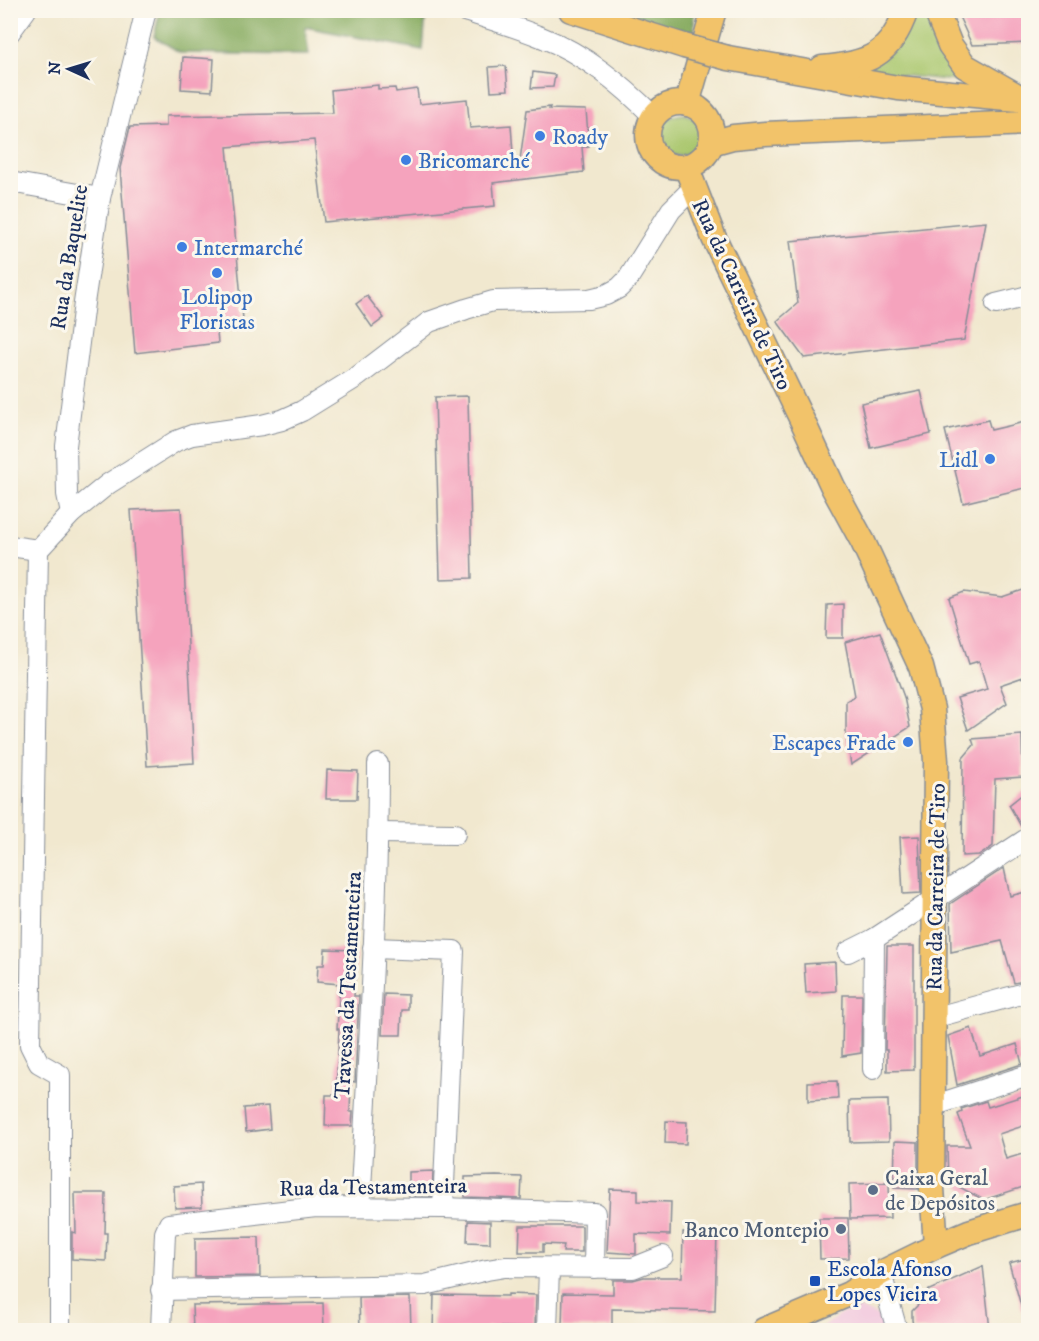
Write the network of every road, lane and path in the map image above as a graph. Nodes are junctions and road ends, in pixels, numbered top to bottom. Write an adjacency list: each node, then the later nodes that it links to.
1 (26, 10): 8 (street)
2 (146, 10): 16 (street, Rua da Baquelite)
3 (462, 10): 12 (street)
4 (571, 10): 9 (main road, bridge)
5 (714, 10): 10 (main road)
6 (906, 10): 9 (main road)
7 (936, 10): 11 (main road)
8 (10, 32)
9 (793, 71): 11 (main road)
10 (687, 104): 12 (main road); 13 (main road)
11 (1027, 108): 13 (main road)
12 (654, 117): 14 (main road)
13 (711, 143): 14 (main road)
14 (690, 177): 19 (street); 26 (main road, Rua da Carreira de Tiro)
15 (10, 182): 16 (street)
16 (100, 198): 19 (street, Rua da Baquelite)
17 (1029, 296): 18 (street)
18 (996, 304)
19 (71, 514): 21 (street)
20 (10, 546): 21 (street)
21 (38, 550): 44 (street)
22 (378, 764): 23 (street, Travessa da Testamenteira)
23 (378, 833): 24 (street); 28 (street, Travessa da Testamenteira)
24 (455, 834)
25 (1029, 838): 26 (street)
26 (935, 899): 27 (street); 31 (main road, Rua da Carreira de Tiro)
27 (874, 939): 29 (street); 32 (street)
28 (373, 948): 35 (street, Travessa da Testamenteira); 36 (street)
29 (848, 952)
30 (1029, 992): 31 (street)
31 (933, 1018): 34 (main road, Rua da Carreira de Tiro)
32 (873, 1069)
33 (1029, 1075): 34 (street)
34 (932, 1106): 38 (main road, Rua da Carreira de Tiro)
35 (360, 1207): 36 (street, Rua da Testamenteira); 43 (street, Rua da Testamenteira)
36 (443, 1208): 41 (street, Rua da Testamenteira)
37 (1029, 1214): 38 (main road)
38 (936, 1246): 42 (main road)
39 (663, 1256): 41 (street)
40 (549, 1268): 41 (street); 43 (street); 46 (street)
41 (594, 1268)
42 (881, 1273): 47 (main road); 48 (main road); 49 (street)
43 (161, 1290): 45 (street, Rua da Testamenteira)
44 (60, 1330)
45 (161, 1330)
46 (547, 1330)
47 (746, 1330)
48 (764, 1330)
49 (897, 1330)

